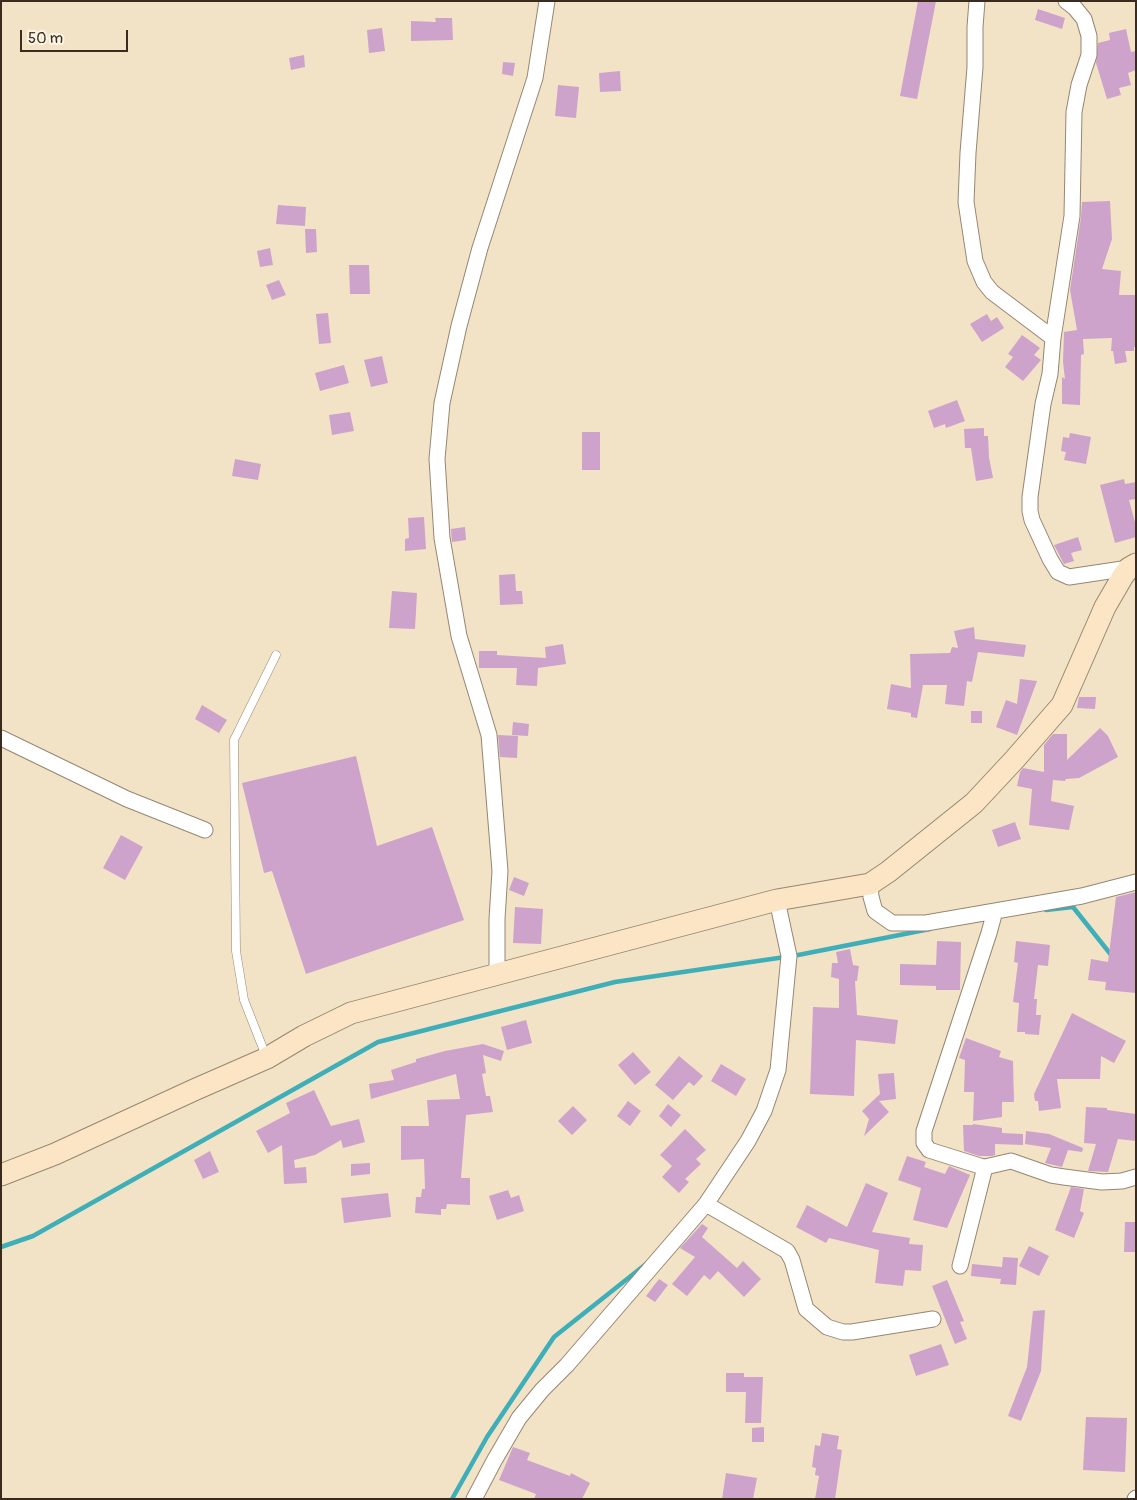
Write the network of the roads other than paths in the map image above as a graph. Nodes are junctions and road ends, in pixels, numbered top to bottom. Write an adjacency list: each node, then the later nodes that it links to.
1 (546, 1): 13 (street)
2 (977, 1): 4 (street)
3 (1066, 1): 4 (street)
4 (1053, 338): 5 (street)
5 (1132, 566): 10 (street)
6 (276, 656): 14 (lane)
7 (1, 738): 8 (street)
8 (204, 830)
9 (1136, 882): 12 (street)
10 (870, 884): 11 (street); 12 (street)
11 (777, 900): 13 (street); 18 (street)
12 (995, 911): 15 (street)
13 (497, 974): 14 (street)
14 (267, 1058): 16 (street)
15 (984, 1167): 17 (street); 19 (street)
16 (1, 1176)
17 (1136, 1177)
18 (706, 1204): 20 (street); 21 (street)
19 (960, 1266)
20 (933, 1319)
21 (474, 1499)

